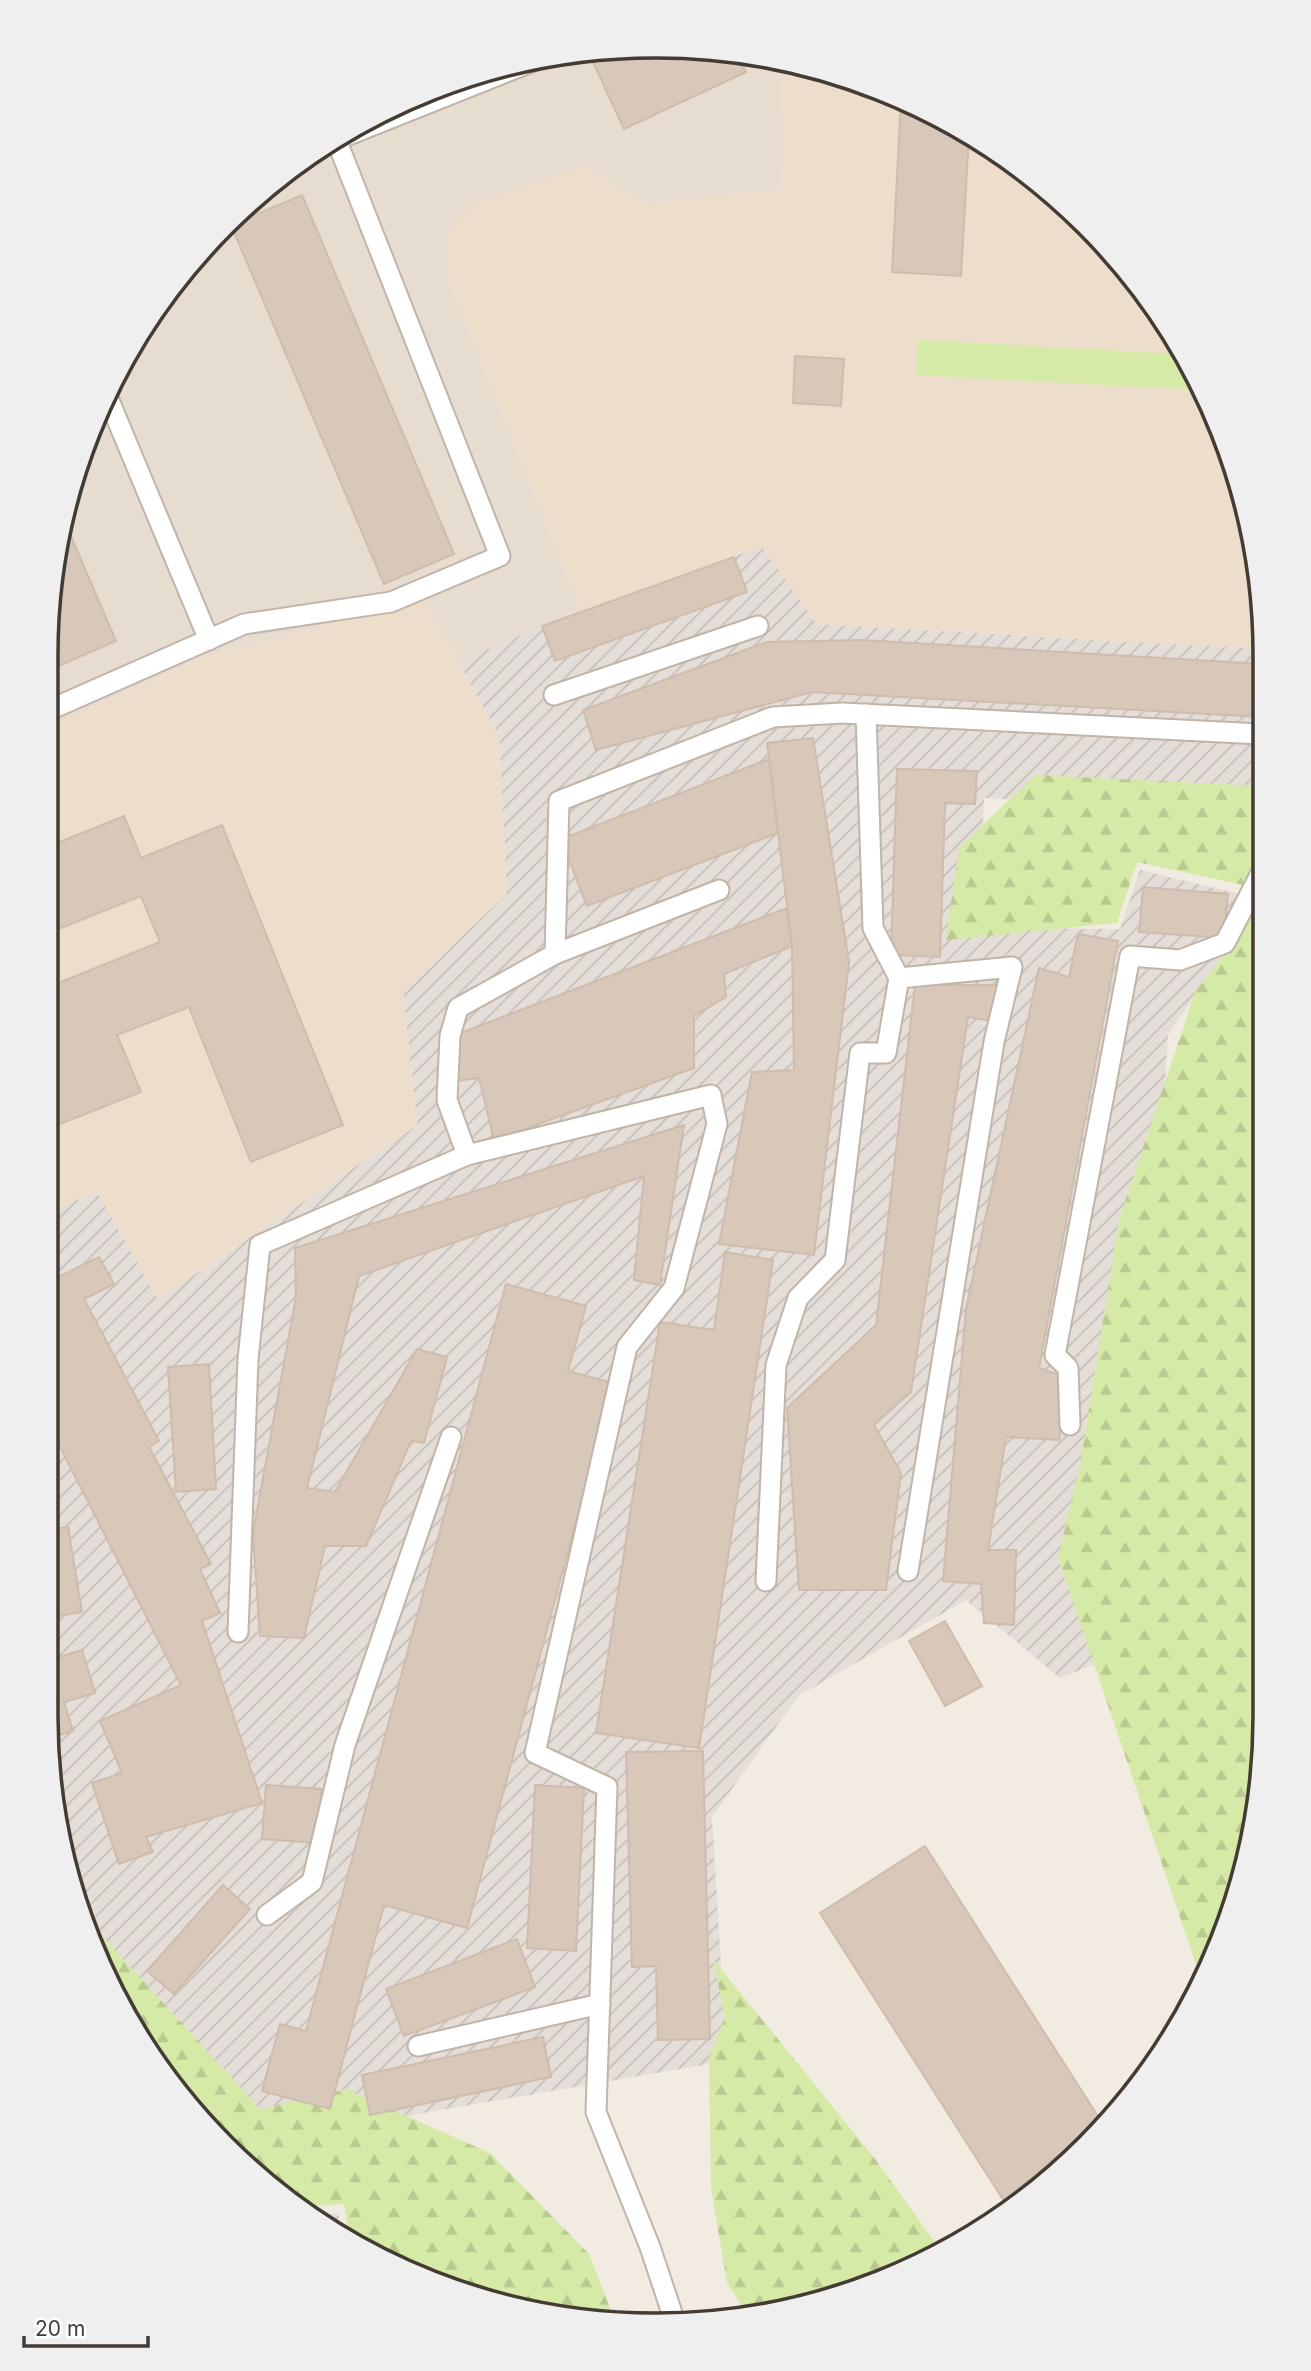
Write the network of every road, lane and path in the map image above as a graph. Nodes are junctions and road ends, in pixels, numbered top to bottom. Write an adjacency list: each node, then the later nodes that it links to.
1 (471, 87): 2 (lane)
2 (409, 111)
3 (339, 149): 6 (lane)
4 (112, 407): 6 (lane)
5 (758, 626): 7 (lane)
6 (209, 639): 8 (lane)
7 (554, 695)
8 (58, 706)
9 (866, 714): 10 (lane); 13 (lane); 14 (lane)
10 (1253, 734)
11 (1253, 889): 16 (lane)
12 (719, 890): 13 (lane)
13 (555, 954): 15 (lane)
14 (899, 978): 18 (lane); 19 (lane)
15 (467, 1155): 20 (lane); 22 (lane)
16 (1070, 1425)
17 (451, 1437): 21 (lane)
18 (908, 1571)
19 (766, 1581)
20 (238, 1632)
21 (267, 1915)
22 (600, 2004): 23 (lane); 24 (lane)
23 (418, 2046)
24 (672, 2313)

